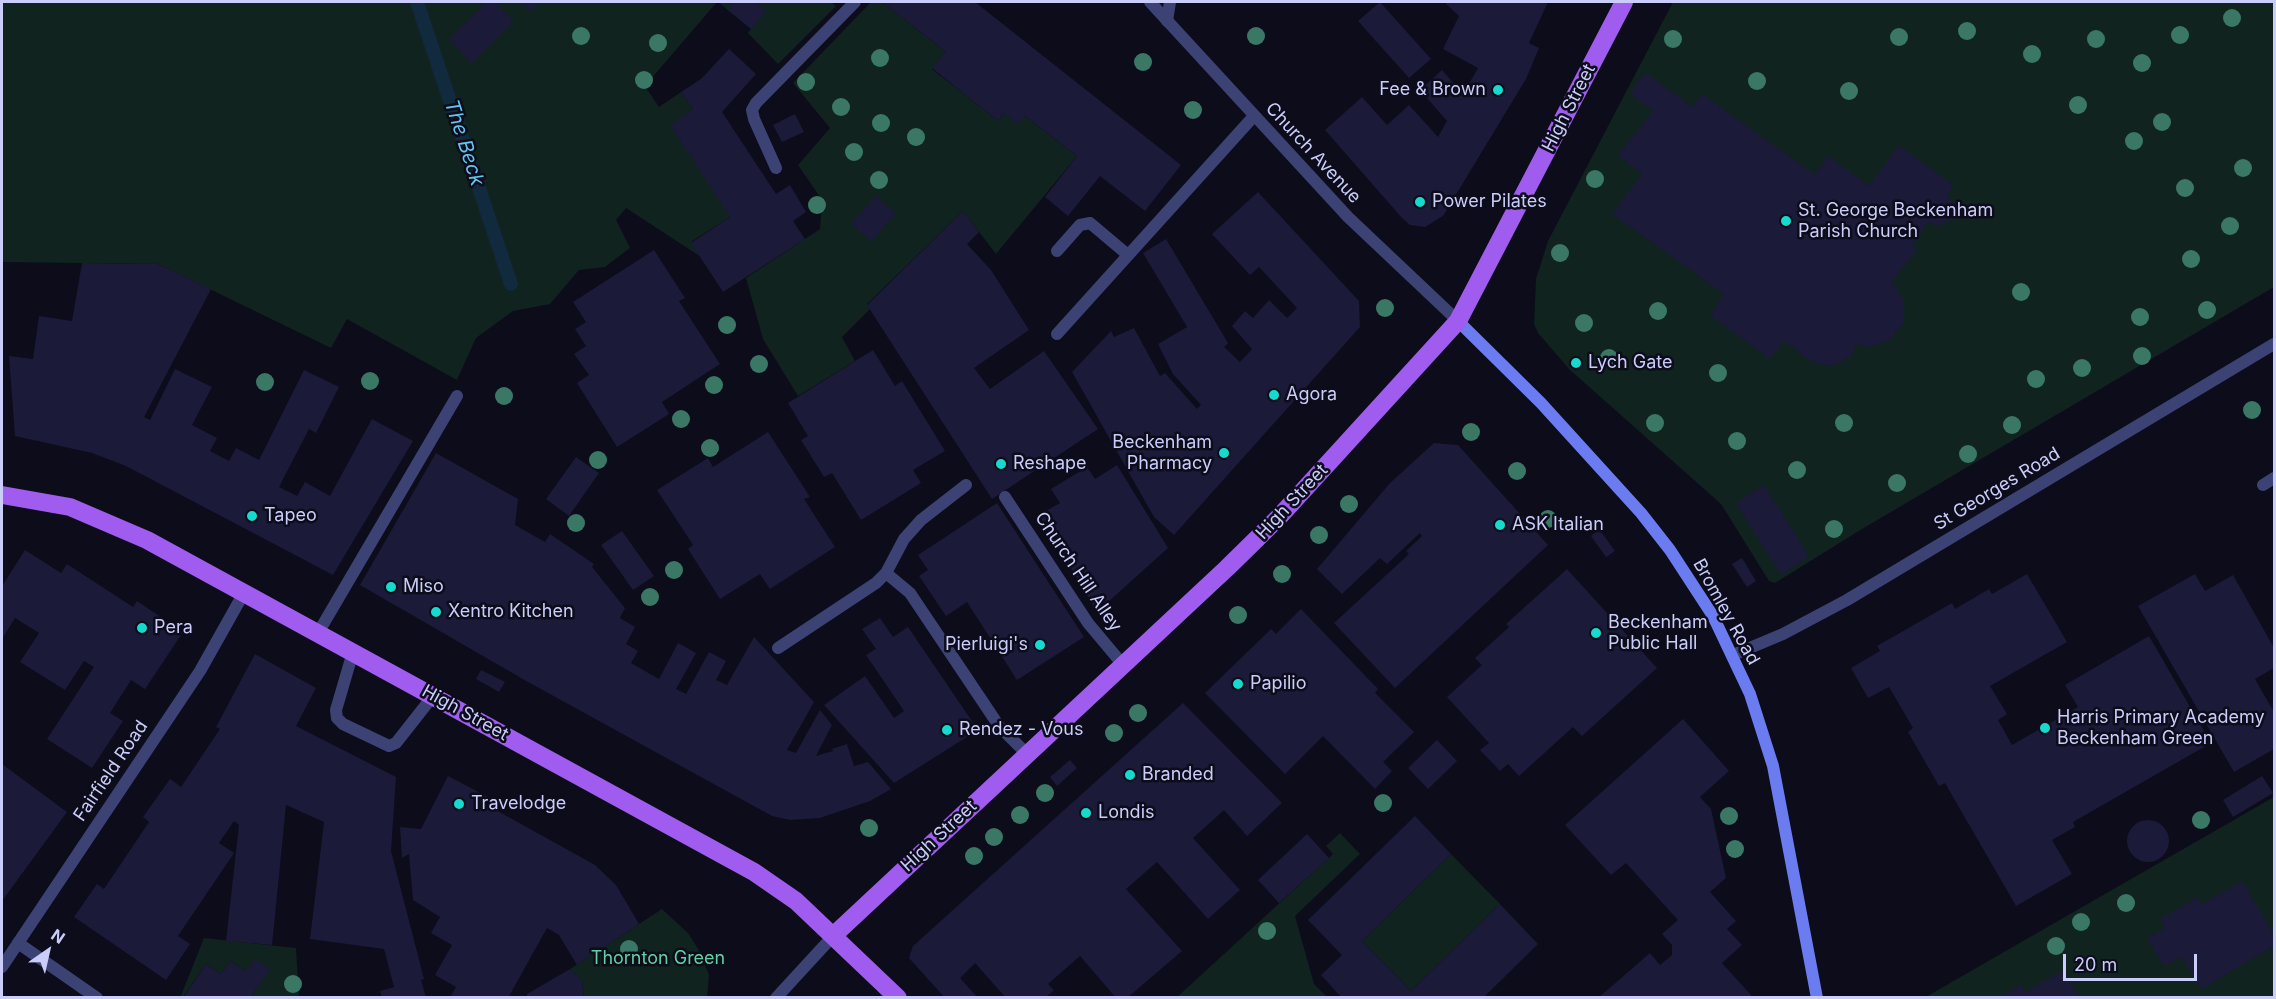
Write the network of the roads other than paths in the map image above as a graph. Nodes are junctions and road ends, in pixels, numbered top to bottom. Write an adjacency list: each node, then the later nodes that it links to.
1 (855, 2): 7 (street)
2 (1150, 2): 5 (street, Church Avenue)
3 (1170, 2): 5 (street)
4 (1624, 2): 10 (main road, High Street)
5 (1167, 21): 6 (street, Church Avenue)
6 (1254, 116): 9 (street); 10 (street, Church Avenue)
7 (776, 168)
8 (1057, 251): 9 (street)
9 (1128, 255): 11 (street)
10 (1458, 321): 24 (main road, Bromley Road); 25 (main road, High Street)
11 (1057, 334)
12 (2274, 344): 24 (street, St Georges Road)
13 (457, 396): 21 (street)
14 (2274, 478): 16 (street)
15 (966, 485): 19 (street)
16 (2263, 485)
17 (2, 495): 20 (main road, High Street)
18 (1005, 497): 25 (street, Church Hill Alley)
19 (886, 573): 22 (street); 27 (street)
20 (245, 591): 21 (main road, High Street); 29 (street, Fairfield Road)
21 (318, 633): 23 (main road, High Street)
22 (778, 648)
23 (353, 652): 26 (main road, High Street); 26 (street)
24 (1732, 655): 34 (main road, Bromley Road)
25 (1124, 666): 27 (main road, High Street)
26 (433, 696): 28 (main road, High Street)
27 (1027, 754): 28 (main road, High Street)
28 (834, 935): 32 (street); 33 (main road)
29 (18, 943): 30 (street, Fairfield Road); 31 (street)
30 (2, 968)
31 (97, 998)
32 (776, 998)
33 (898, 998)
34 (1817, 998)

